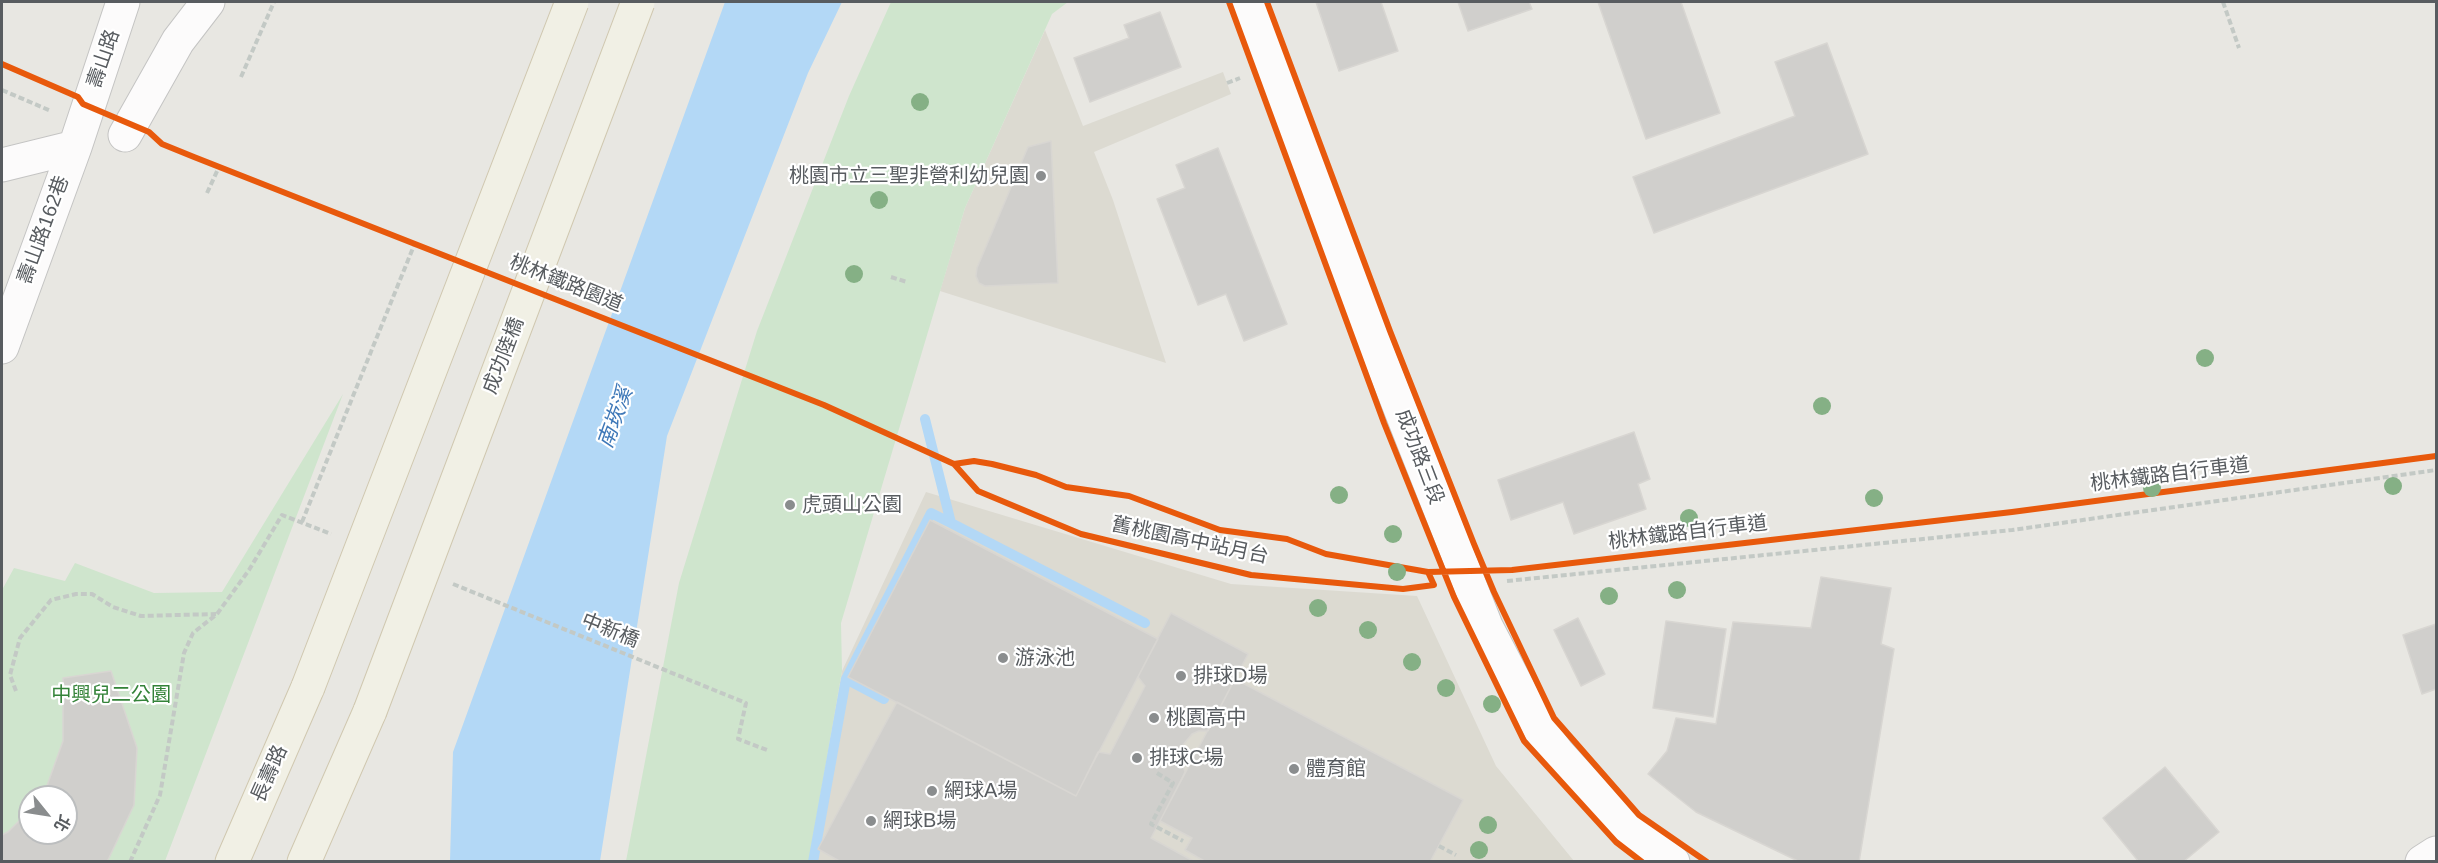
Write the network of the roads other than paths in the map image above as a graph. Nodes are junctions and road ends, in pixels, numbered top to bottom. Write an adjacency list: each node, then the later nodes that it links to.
1 (123, 2): 6 (street, 壽山路)
2 (208, 2): 6 (street)
3 (572, 2): 11 (main road, 長壽路, bridge)
4 (638, 2): 12 (main road, 成功陸橋, bridge)
5 (1248, 2): 13 (street, 成功路三段)
6 (90, 99): 7 (street, 壽山路)
7 (75, 147): 8 (street); 9 (street, 壽山路162巷)
8 (2, 165)
9 (2, 347)
10 (2436, 853): 14 (street)
11 (232, 861)
12 (304, 861)
13 (1673, 861)
14 (2422, 861)

